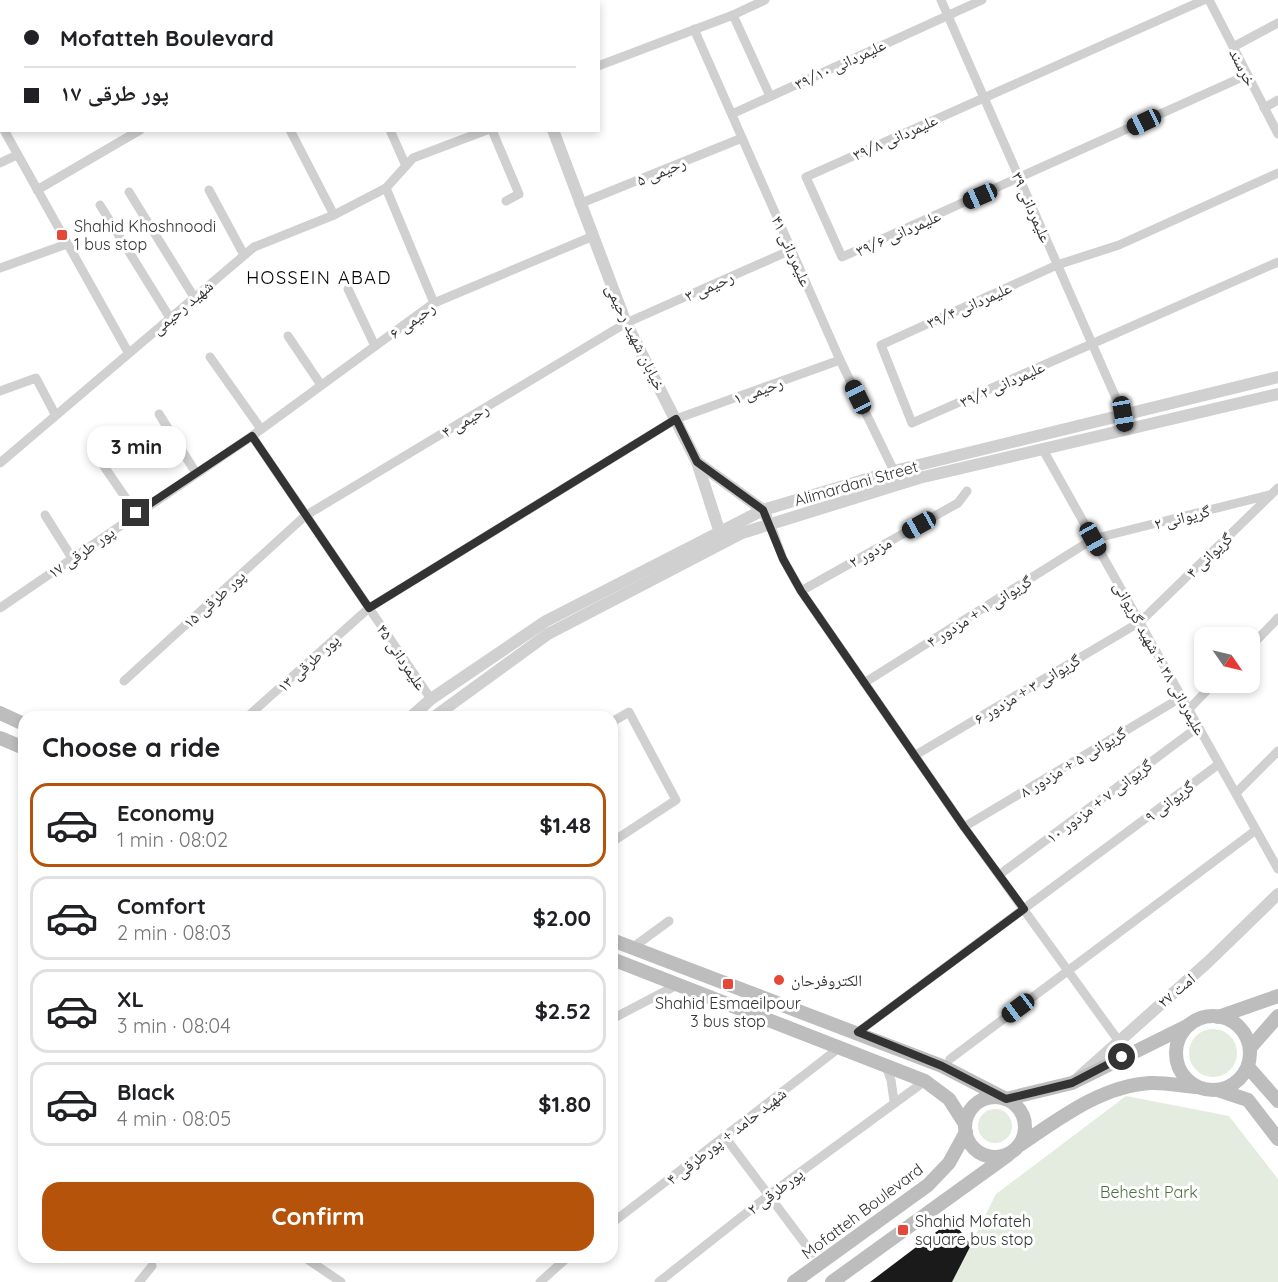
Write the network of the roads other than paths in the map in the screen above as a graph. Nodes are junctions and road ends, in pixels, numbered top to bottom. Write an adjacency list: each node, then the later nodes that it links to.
1 (765, 0): 6 (street)
2 (941, 0): 7 (street, علیمردانی ۳۹)
3 (981, 0): 7 (street, علیمردانی ۳۹/۱۰)
4 (1204, 0): 14 (street, علیمردانی ۳۹/۸)
5 (1209, 0): 10 (street, خرسند)
6 (733, 15): 9 (street); 13 (street)
7 (949, 15): 13 (street, علیمردانی ۳۹/۱۰); 14 (street, علیمردانی ۳۹)
8 (1278, 23): 10 (street)
9 (694, 29): 11 (street); 17 (street, علیمردانی ۴۱)
10 (1233, 47): 12 (street, خرسند)
11 (600, 65)
12 (1247, 75): 16 (street, خرسند); 31 (street, علیمردانی ۳۹/۶)
13 (771, 96): 17 (street, علیمردانی ۳۹/۱۰)
14 (985, 98): 31 (street, علیمردانی ۳۹); 44 (street, علیمردانی ۳۹/۸)
15 (1278, 100): 16 (street)
16 (1264, 108): 25 (street, خرسند)
17 (732, 114): 26 (street, علیمردانی ۴۱)
18 (5, 132): 27 (street)
19 (137, 132): 33 (street)
20 (291, 132): 39 (street)
21 (391, 132): 29 (street)
22 (482, 132): 29 (street)
23 (493, 132): 36 (street)
24 (554, 132): 37 (street, خیابان شهید رحیمی)
25 (1278, 134)
26 (742, 138): 37 (street, رحیمی ۵); 42 (street, علیمردانی ۴۱)
27 (17, 155): 28 (street); 33 (street)
28 (0, 163)
29 (406, 166): 32 (street)
30 (1278, 173): 46 (street, علیمردانی ۳۹/۴)
31 (1020, 179): 44 (street, علیمردانی ۳۹/۶); 46 (street, علیمردانی ۳۹)
32 (386, 188): 39 (street, شهید رحیمی); 50 (street)
33 (37, 190): 41 (street)
34 (208, 190): 43 (street)
35 (129, 192): 49 (street)
36 (506, 201)
37 (579, 204): 40 (street, خیابان شهید رحیمی)
38 (100, 205): 51 (street)
39 (334, 214): 43 (street, شهید رحیمی)
40 (591, 237): 50 (street, رحیمی ۶); 52 (street, خیابان شهید رحیمی)
41 (67, 244): 47 (street); 56 (street)
42 (791, 250): 52 (street, رحیمی ۳); 58 (street, علیمردانی ۴۱)
43 (244, 255): 49 (street, شهید رحیمی)
44 (842, 258)
45 (1278, 262): 54 (street, علیمردانی ۳۹/۲)
46 (1057, 265): 54 (street, علیمردانی ۳۹); 67 (street, علیمردانی ۳۹/۴)
47 (0, 268)
48 (348, 289): 55 (street)
49 (194, 297): 51 (street, شهید رحیمی)
50 (434, 303): 55 (street, رحیمی ۶)
51 (170, 318): 56 (street, شهید رحیمی)
52 (626, 323): 66 (street, خیابان شهید رحیمی); 83 (street, رحیمی ۴)
53 (288, 336): 60 (street)
54 (1092, 344): 65 (street, علیمردانی ۳۹); 67 (street, علیمردانی ۳۹/۲)
55 (375, 346): 60 (street, رحیمی ۶)
56 (128, 352): 63 (street, شهید رحیمی)
57 (210, 357): 68 (street)
58 (840, 360): 66 (street, رحیمی ۱); 75 (street, علیمردانی ۴۱)
59 (1278, 377): 65 (street, Alimardani Street)
60 (321, 385): 68 (street, رحیمی ۶)
61 (0, 391): 63 (street)
62 (1278, 394): 69 (street, Alimardani Street)
63 (55, 414): 74 (street, شهید رحیمی)
64 (159, 414): 76 (street)
65 (1123, 414): 69 (street); 71 (street, Alimardani Street)
66 (676, 419): 73 (street, خیابان شهید رحیمی); 90 (street, رحیمی ۱)
67 (912, 423)
68 (261, 429): 70 (street, رحیمی ۶)
69 (1126, 429): 71 (street, Alimardani Street)
70 (252, 436): 76 (street, پور طرقی ۱۷); 83 (street, علیمردانی ۴۵)
71 (1040, 442): 75 (street, Alimardani Street); 77 (street, Alimardani Street); 86 (street, علیمردانی ۳۸ + شهید گریوانی)
72 (99, 459): 81 (street)
73 (697, 462): 80 (street); 85 (street, خیابان شهید رحیمی)
74 (0, 463)
75 (894, 471): 77 (street); 80 (street, Alimardani Street)
76 (196, 473): 81 (street, پور طرقی ۱۷)
77 (897, 485): 84 (street, Alimardani Street)
78 (967, 491): 88 (street, مزدور ۲)
79 (1275, 491): 86 (street, گریوانی ۲); 92 (street, گریوانی ۴)
80 (763, 510): 84 (street); 85 (street, Alimardani Street)
81 (136, 513): 87 (street, پور طرقی ۱۷)
82 (45, 515): 87 (street)
83 (305, 516): 90 (street, علیمردانی ۴۵); 94 (street, پور طرقی ۱۵)
84 (770, 523): 85 (street, Alimardani Street); 88 (street)
85 (722, 536): 98 (street, Alimardani Street); 103 (street, Alimardani Street)
86 (1093, 539): 92 (street, علیمردانی ۳۸ + شهید گریوانی); 95 (street, گریوانی ۱ + مزدور ۴)
87 (72, 558): 89 (street, پور طرقی ۱۷)
88 (801, 591): 95 (street)
89 (0, 608)
90 (369, 608): 98 (street, علیمردانی ۴۵); 100 (street, پور طرقی ۱۳)
91 (1278, 618): 93 (street)
92 (1140, 622): 97 (street, علیمردانی ۳۸ + شهید گریوانی); 111 (street, گریوانی ۳ + مزدور ۶)
93 (1260, 637)
94 (124, 681)
95 (864, 683): 111 (street)
96 (1205, 693): 99 (street)
97 (1182, 697): 99 (street, علیمردانی ۳۸ + شهید گریوانی); 114 (street, گریوانی ۵ + مزدور ۸)
98 (431, 699): 101 (street, Alimardani Street); 102 (street)
99 (1189, 710): 107 (street, علیمردانی ۳۸ + شهید گریوانی)
100 (254, 711)
101 (418, 711)
102 (436, 711)
103 (441, 711)
104 (0, 713): 106 (main road)
105 (618, 718): 116 (street)
106 (18, 721)
107 (1198, 727): 112 (street, علیمردانی ۳۸ + شهید گریوانی); 118 (street, گریوانی ۷ + مزدور ۱۰)
108 (0, 738): 109 (main road)
109 (18, 746)
110 (1278, 751): 113 (street)
111 (915, 756): 114 (street)
112 (1219, 764): 113 (street, علیمردانی ۳۸ + شهید گریوانی); 120 (street, گریوانی ۹)
113 (1236, 793): 115 (street, علیمردانی ۳۸ + شهید گریوانی)
114 (964, 827): 118 (street)
115 (1256, 830): 117 (street, علیمردانی ۳۸ + شهید گریوانی); 125 (street)
116 (618, 838)
117 (1278, 869)
118 (999, 875): 120 (street)
119 (1278, 894): 133 (street, امت ۲۷)
120 (1024, 909): 125 (street); 132 (street, گریوانی ۹)
121 (669, 921): 123 (street)
122 (618, 942): 123 (main road)
123 (632, 948): 132 (main road)
124 (618, 961): 126 (main road)
125 (1070, 969): 133 (street); 136 (street)
126 (679, 984): 128 (street); 134 (main road)
127 (1278, 996): 130 (main road)
128 (618, 1016)
129 (1278, 1016): 135 (main road)
130 (1218, 1017): 131 (main road); 135 (main road)
131 (1191, 1024): 140 (main road); 141 (main road)
132 (858, 1032): 143 (main road)
133 (1118, 1040): 140 (street, امت ۲۷)
134 (839, 1048): 137 (main road); 147 (street, شهید حامد + پورطرقی ۴)
135 (1250, 1048): 138 (main road)
136 (950, 1059)
137 (886, 1066): 139 (main road); 144 (street)
138 (1248, 1067): 142 (main road); 145 (main road)
139 (925, 1081): 144 (street, پورطرقی ۲); 146 (main road)
140 (1072, 1083): 143 (main road)
141 (1199, 1088): 142 (main road); 149 (main road)
142 (1218, 1090): 148 (main road)
143 (1006, 1099): 146 (main road); 149 (main road)
144 (894, 1101): 151 (street, پورطرقی ۲)
145 (1278, 1101)
146 (965, 1128): 150 (main road); 161 (main road, Mofatteh Boulevard)
147 (725, 1137): 151 (street); 152 (street, شهید حامد + پورطرقی ۴)
148 (1278, 1139)
149 (1020, 1145): 150 (main road)
150 (1008, 1155): 162 (main road)
151 (769, 1195): 153 (street); 160 (street, پورطرقی ۲)
152 (618, 1217)
153 (812, 1253)
154 (313, 1263): 158 (street)
155 (561, 1263): 159 (street)
156 (152, 1266): 157 (street)
157 (139, 1282)
158 (341, 1282)
159 (540, 1282)
160 (659, 1282)
161 (794, 1282)
162 (832, 1282)

